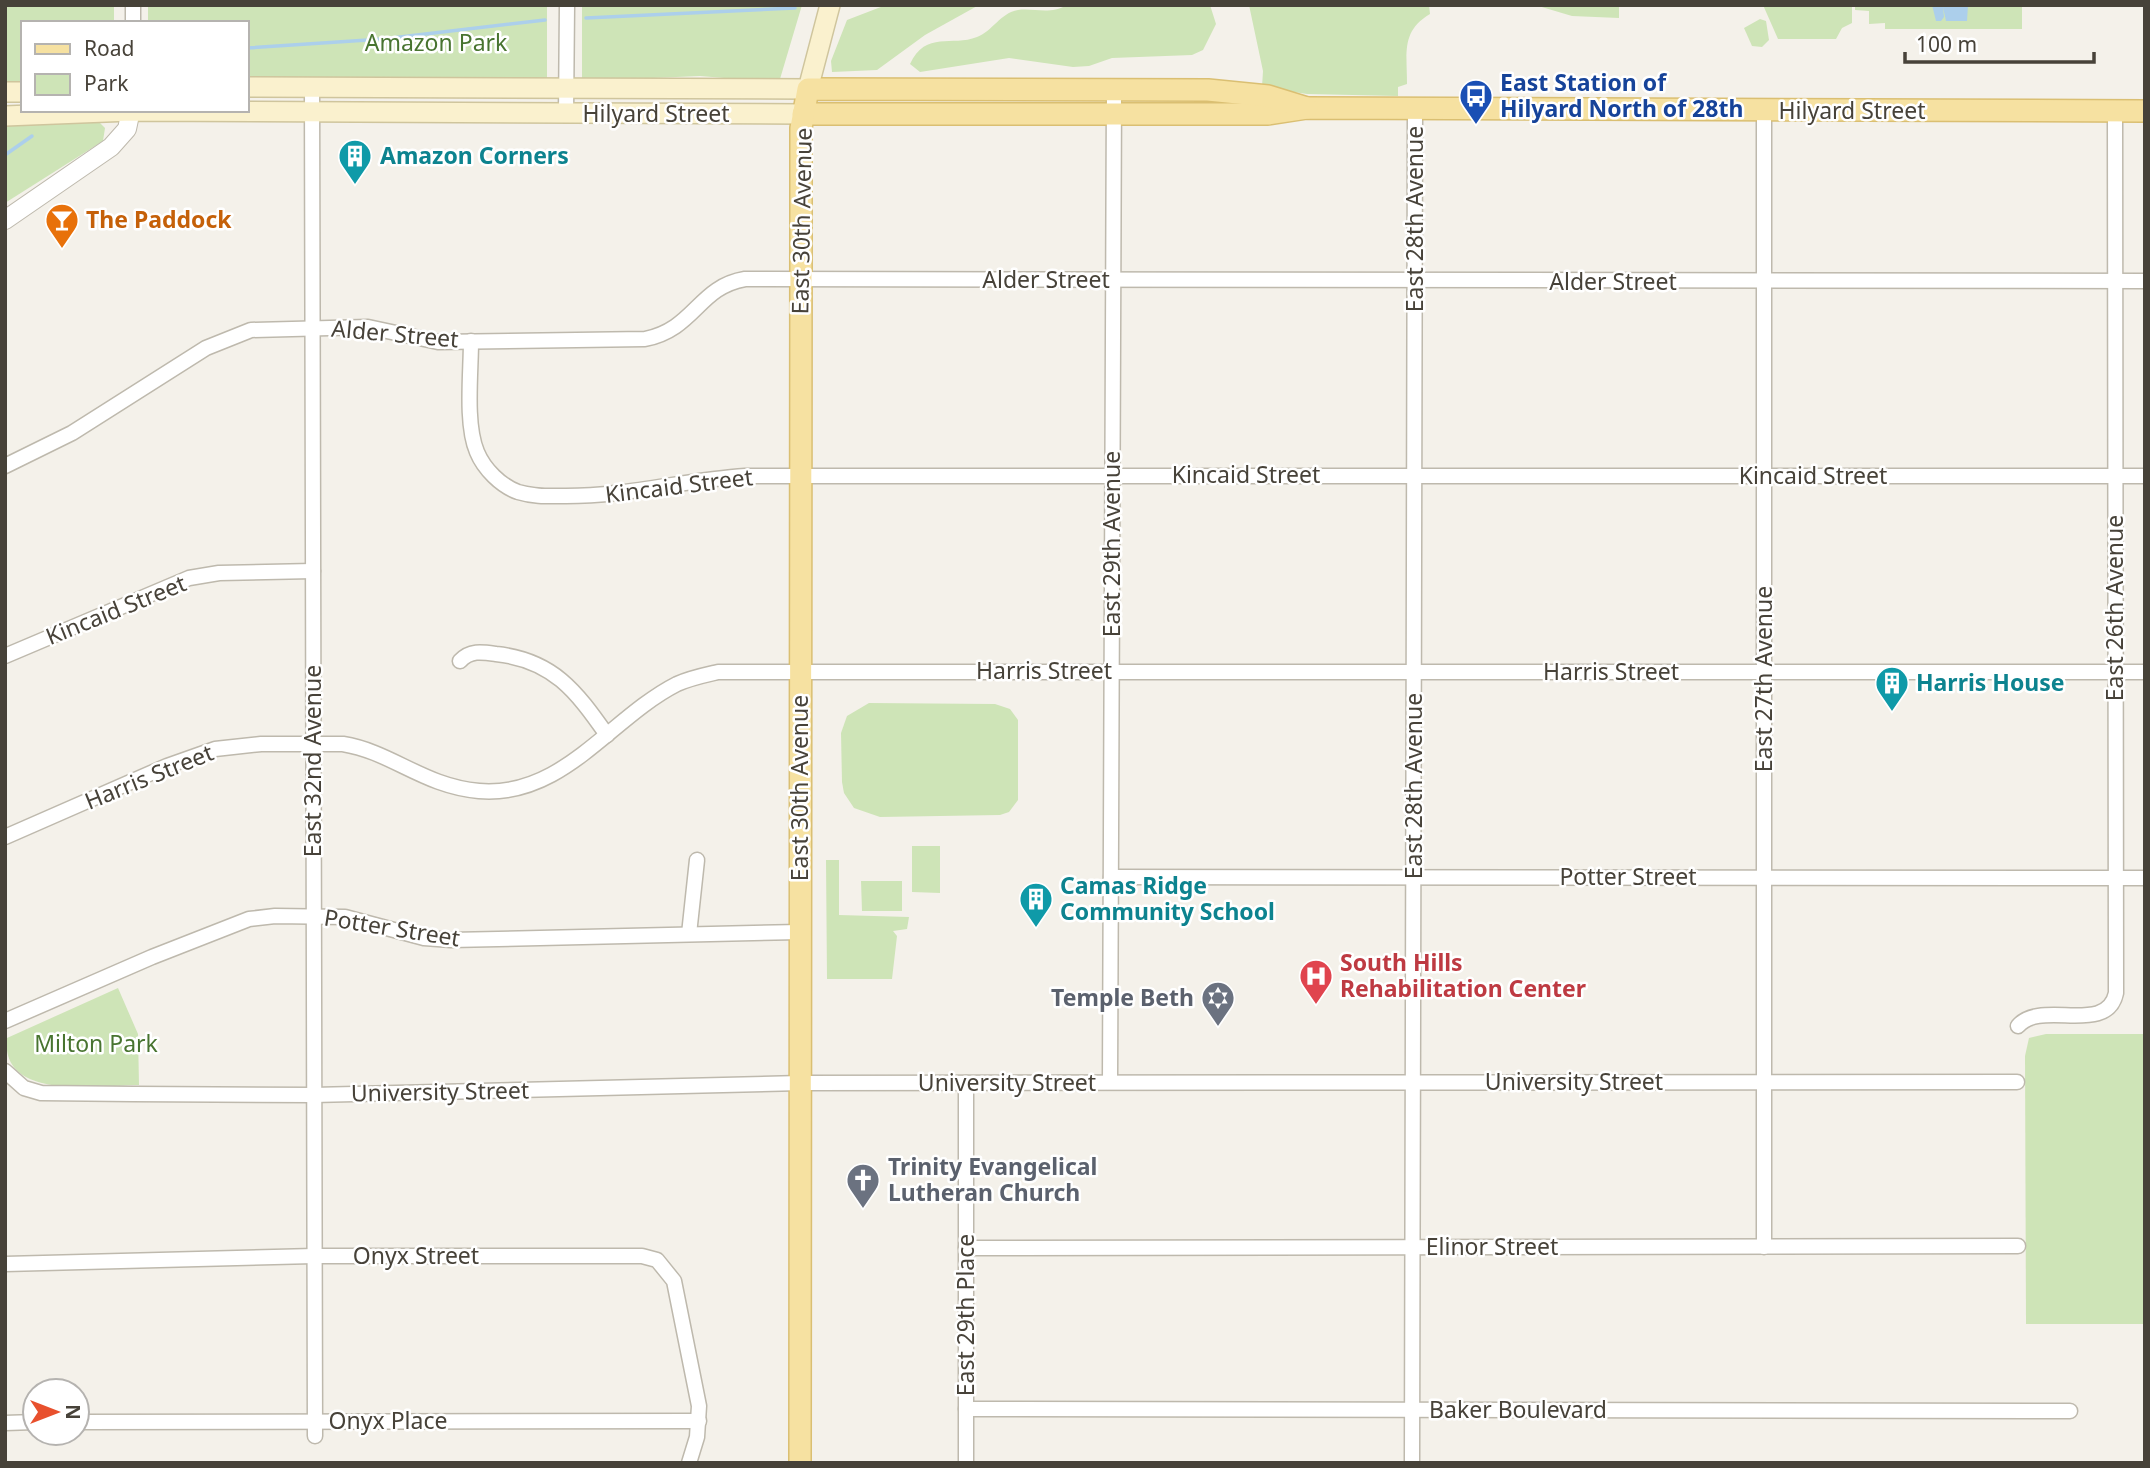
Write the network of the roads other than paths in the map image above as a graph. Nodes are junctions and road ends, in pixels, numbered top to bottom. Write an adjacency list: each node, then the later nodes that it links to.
1 (566, 5): 5 (street)
2 (830, 5): 6 (main road)
3 (248, 87): 4 (main road, Hilyard Street)
4 (312, 87): 5 (main road, Hilyard Street); 11 (street, East 32nd Avenue)
5 (566, 88): 6 (main road, Hilyard Street); 17 (street)
6 (808, 89): 7 (main road, Hilyard Street); 18 (main road, East 30th Avenue)
7 (1114, 89): 8 (main road, Hilyard Street); 19 (street, East 29th Avenue)
8 (1307, 108): 9 (main road, Hilyard Street); 19 (main road, Hilyard Street)
9 (1415, 110): 12 (main road, Hilyard Street); 26 (street, East 28th Avenue)
10 (248, 111): 11 (main road, Hilyard Street)
11 (312, 111): 17 (main road, Hilyard Street); 28 (street, East 32nd Avenue)
12 (1764, 111): 13 (main road, Hilyard Street); 27 (street, East 27th Avenue)
13 (2115, 111): 14 (main road, Hilyard Street); 24 (street, East 26th Avenue)
14 (2145, 111)
15 (106, 112): 20 (main road, Hilyard Street)
16 (131, 112): 21 (street)
17 (566, 114): 18 (main road, Hilyard Street)
18 (803, 114): 19 (main road, Hilyard Street); 22 (main road, East 30th Avenue)
19 (1114, 114): 23 (street, East 29th Avenue)
20 (5, 116)
21 (5, 220)
22 (800, 279): 23 (street, Alder Street); 29 (street, Alder Street); 32 (main road, East 30th Avenue)
23 (1113, 281): 26 (street, Alder Street); 31 (street, East 29th Avenue)
24 (2115, 281): 25 (street, Alder Street); 27 (street, Alder Street); 35 (street, East 26th Avenue)
25 (2145, 281)
26 (1415, 282): 27 (street, Alder Street); 33 (street, East 28th Avenue)
27 (1764, 282): 34 (street, East 27th Avenue)
28 (312, 327): 29 (street, Alder Street); 30 (street, Alder Street); 37 (street, East 32nd Avenue)
29 (471, 341): 32 (street, Kincaid Street)
30 (5, 466)
31 (1112, 475): 32 (street, Kincaid Street); 33 (street, Kincaid Street); 41 (street, East 29th Avenue)
32 (801, 476): 40 (main road, East 30th Avenue)
33 (1415, 476): 34 (street, Kincaid Street); 42 (street, East 28th Avenue)
34 (1764, 476): 35 (street, Kincaid Street); 43 (street, East 27th Avenue)
35 (2115, 476): 36 (street, Kincaid Street); 44 (street, East 26th Avenue)
36 (2145, 476)
37 (313, 571): 38 (street, Kincaid Street); 47 (street, East 32nd Avenue)
38 (5, 656)
39 (460, 661): 46 (street)
40 (799, 671): 41 (street, Harris Street); 46 (street, Harris Street); 56 (main road, East 30th Avenue)
41 (1111, 672): 42 (street, Harris Street); 50 (street, East 29th Avenue)
42 (1414, 672): 43 (street, Harris Street); 51 (street, East 28th Avenue)
43 (1764, 672): 44 (street, Harris Street); 52 (street, East 27th Avenue)
44 (2115, 672): 45 (street, Harris Street); 53 (street, East 26th Avenue)
45 (2145, 672)
46 (607, 735): 47 (street, Harris Street)
47 (313, 744): 48 (street, Harris Street); 55 (street, East 32nd Avenue)
48 (5, 837)
49 (697, 860): 57 (street)
50 (1111, 877): 51 (street, Potter Street); 62 (street, East 29th Avenue)
51 (1414, 877): 52 (street, Potter Street); 61 (street, East 28th Avenue)
52 (1764, 877): 53 (street, Potter Street); 66 (street, East 27th Avenue)
53 (2116, 878): 54 (street, Potter Street); 59 (street, East 26th Avenue)
54 (2145, 878)
55 (312, 916): 57 (street, Potter Street); 58 (street, Potter Street); 67 (street, East 32nd Avenue)
56 (800, 932): 57 (street, Potter Street); 64 (main road, East 30th Avenue)
57 (690, 934)
58 (5, 1021)
59 (2018, 1026)
60 (5, 1071): 67 (street, University Street)
61 (1414, 1081): 62 (street, University Street); 66 (street, University Street); 69 (street, East 28th Avenue)
62 (1110, 1082): 65 (street, University Street)
63 (2017, 1082): 66 (street, University Street)
64 (801, 1083): 65 (street, University Street); 67 (street, University Street); 81 (main road, East 30th Avenue)
65 (966, 1083): 71 (street, East 29th Place)
66 (1764, 1083): 70 (street, East 27th Avenue)
67 (313, 1095): 72 (street, East 32nd Avenue)
68 (2018, 1246): 70 (street, Elinor Street)
69 (1411, 1247): 70 (street, Elinor Street); 71 (street, Elinor Street); 75 (street, East 28th Avenue)
70 (1764, 1247)
71 (966, 1248): 74 (street, East 29th Place)
72 (314, 1256): 73 (street, Onyx Street); 77 (street, Onyx Street); 79 (street, East 32nd Avenue)
73 (5, 1264)
74 (966, 1409): 75 (street, Baker Boulevard); 82 (street, East 29th Place)
75 (1412, 1409): 76 (street, Baker Boulevard); 83 (street, East 28th Avenue)
76 (2070, 1411)
77 (699, 1421): 79 (street, Onyx Place); 80 (street)
78 (91, 1422): 79 (street, Onyx Place)
79 (315, 1428)
80 (689, 1463)
81 (800, 1463)
82 (966, 1463)
83 (1412, 1463)

